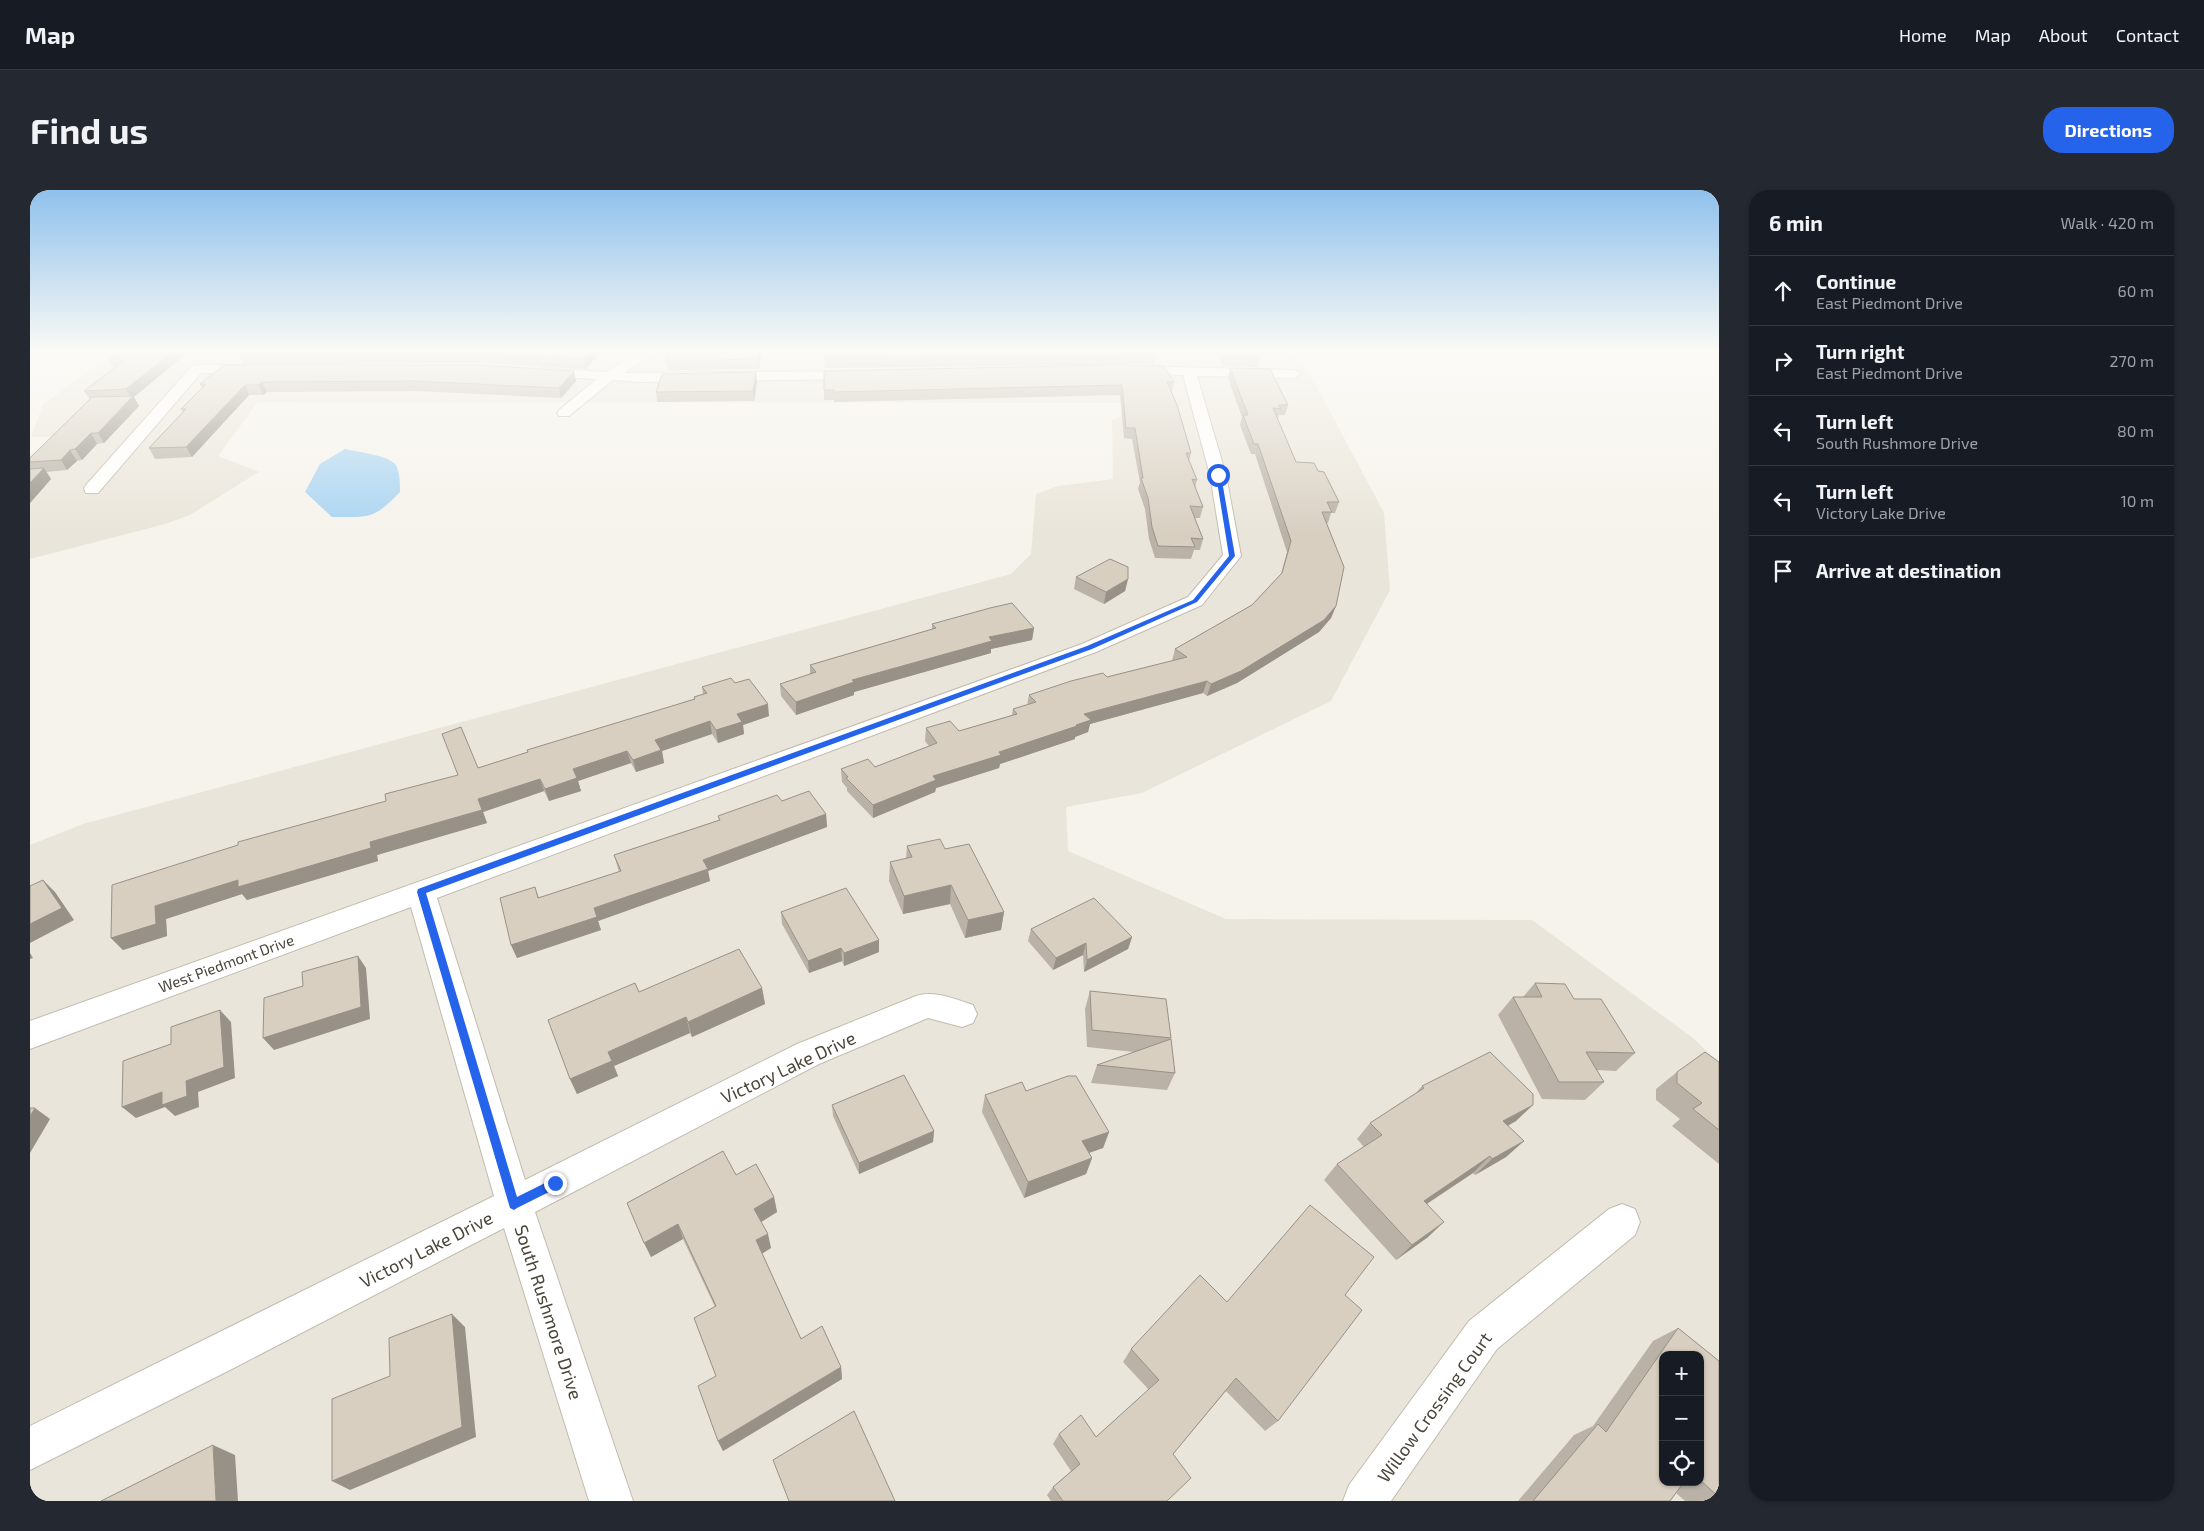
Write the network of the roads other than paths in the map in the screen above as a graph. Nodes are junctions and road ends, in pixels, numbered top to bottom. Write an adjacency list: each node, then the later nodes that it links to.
1 (159, 411): 5 (street)
2 (567, 411): 4 (street)
3 (1200, 411): 6 (street, West Piedmont Drive)
4 (564, 414)
5 (92, 489)
6 (421, 892): 8 (street, West Piedmont Drive); 9 (street, South Rushmore Drive)
7 (962, 1014): 9 (street, Victory Lake Drive)
8 (30, 1035)
9 (514, 1204): 11 (street, Victory Lake Drive); 12 (street, South Rushmore Drive)
10 (1622, 1222): 13 (street, Willow Crossing Court)
11 (30, 1449)
12 (611, 1501)
13 (1365, 1501)

